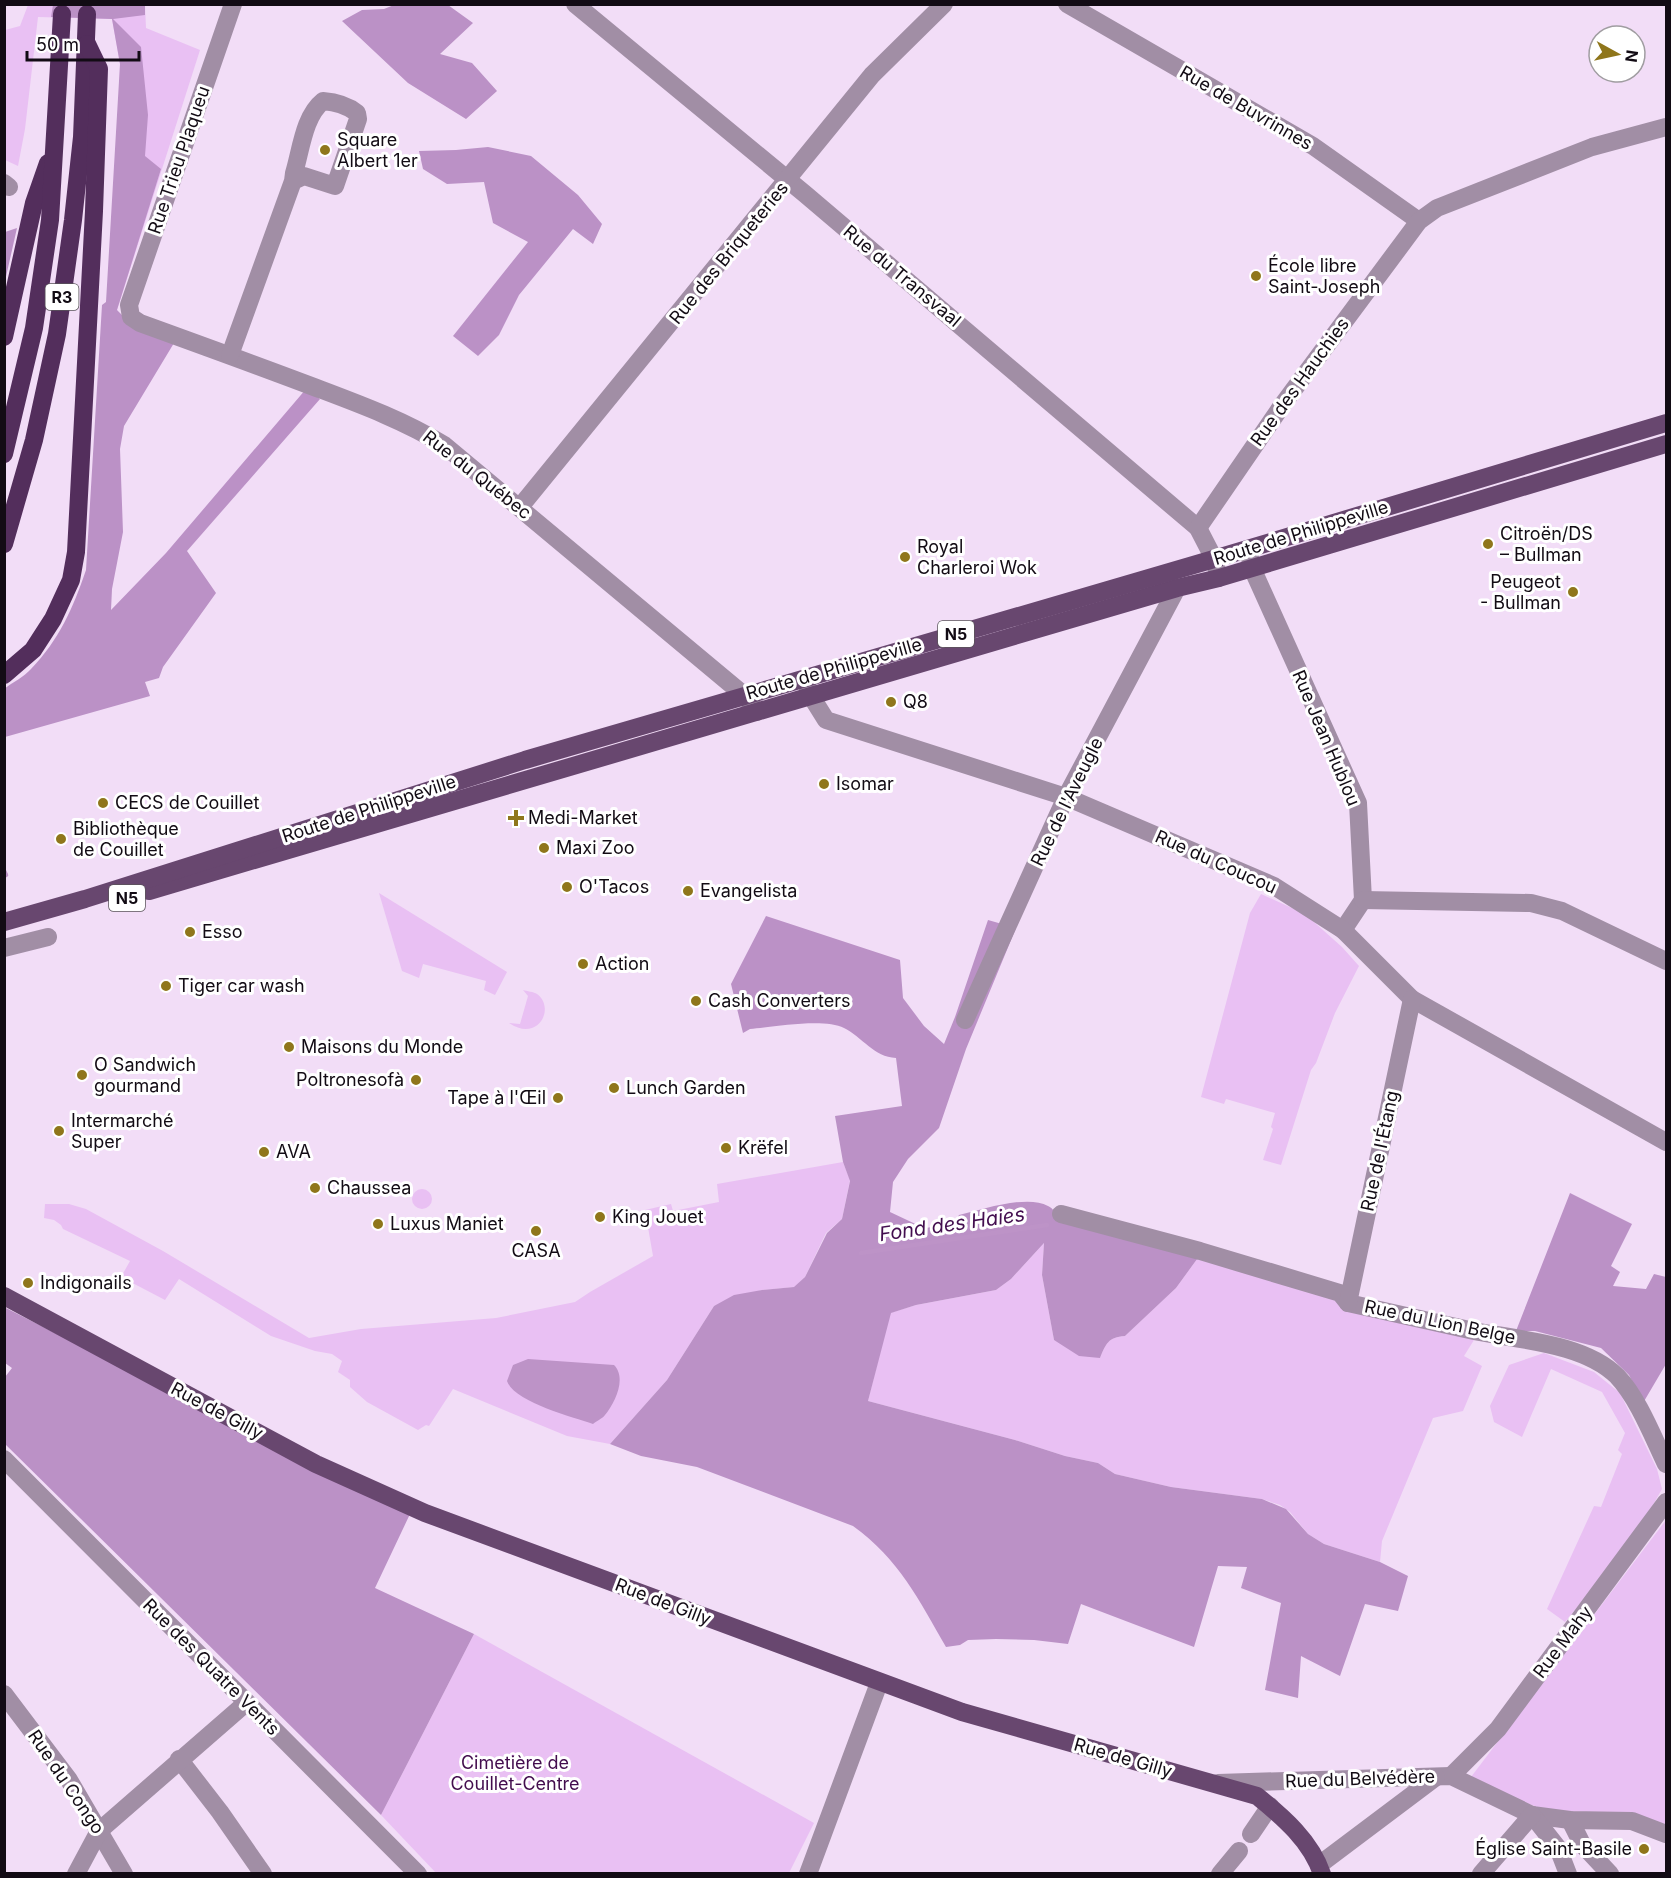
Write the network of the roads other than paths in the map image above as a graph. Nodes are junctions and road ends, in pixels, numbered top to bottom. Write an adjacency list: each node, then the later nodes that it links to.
1 (233, 4): 13 (street, Rue Trieu Plaqueu)
2 (575, 4): 10 (street, Rue du Transvaal)
3 (944, 4): 10 (street, Rue des Briqueteries)
4 (1068, 5): 12 (street, Rue de Buvrinnes)
5 (62, 14): 9 (highway, R3)
6 (87, 15): 7 (highway, R3)
7 (87, 44): 21 (highway, R3); 27 (highway)
8 (1666, 127): 12 (street, Rue des Hauchies)
9 (56, 142): 14 (highway); 18 (highway, R3)
10 (789, 180): 19 (street, Rue des Briqueteries); 20 (street, Rue du Transvaal)
11 (293, 181): 11 (street); 15 (street)
12 (1419, 221): 20 (street, Rue des Hauchies)
13 (131, 316): 15 (street, Rue du Québec)
14 (4, 337)
15 (230, 355): 19 (street, Rue du Québec)
16 (1666, 423): 22 (main road, Route de Philippeville / N5)
17 (1666, 444): 24 (main road, Route de Philippeville / N5)
18 (4, 454)
19 (520, 507): 29 (street, Rue du Québec)
20 (1198, 528): 23 (street, Rue du Transvaal)
21 (4, 544)
22 (1249, 549): 23 (main road, Route de Philippeville / N5); 24 (street, Rue Jean Hublou)
23 (1214, 560): 25 (street); 28 (main road, Route de Philippeville / N5)
24 (1252, 568): 25 (main road, Route de Philippeville / N5); 33 (street, Rue Jean Hublou)
25 (1219, 578): 26 (main road, Route de Philippeville / N5)
26 (1177, 588): 30 (main road, Route de Philippeville / N5); 32 (street, Rue de l'Aveugle)
27 (4, 675)
28 (805, 678): 29 (main road, Route de Philippeville / N5); 30 (street, Rue du Coucou)
29 (745, 696): 31 (street, Rue du Québec); 34 (main road, Route de Philippeville / N5)
30 (811, 696): 31 (main road, Route de Philippeville / N5); 32 (street, Rue du Coucou)
31 (757, 712): 36 (main road, Route de Philippeville / N5)
32 (1066, 797): 35 (street, Rue du Coucou); 41 (street, Rue de l'Aveugle)
33 (1363, 900): 35 (street); 39 (street)
34 (4, 922)
35 (1342, 930): 40 (street, Rue du Coucou)
36 (4, 933)
37 (48, 937): 38 (street)
38 (4, 948)
39 (1666, 961)
40 (1412, 999): 42 (street, Rue du Coucou); 45 (street, Rue de l'Étang)
41 (965, 1020)
42 (1666, 1142)
43 (1061, 1214): 45 (street, Rue du Lion Belge)
44 (4, 1296): 49 (main road, Rue de Gilly)
45 (1348, 1303): 47 (street, Rue du Lion Belge)
46 (4, 1459): 51 (street, Rue des Quatre Vents)
47 (1666, 1464)
48 (1666, 1502): 53 (street, Rue Mahy)
49 (879, 1683): 54 (main road, Rue de Gilly); 67 (street)
50 (4, 1694): 58 (street, Rue du Congo)
51 (246, 1703): 52 (street); 66 (street, Rue des Quatre Vents)
52 (179, 1759): 58 (street); 65 (street)
53 (1444, 1777): 54 (street, Rue du Belvédère); 56 (street, Rue du Belvédère); 62 (street, Rue Mahy)
54 (1212, 1783): 55 (main road, Rue de Gilly)
55 (1270, 1806): 59 (street); 62 (main road, Rue de Gilly)
56 (1532, 1815): 57 (street, Rue du Belvédère); 69 (street); 70 (street)
57 (1570, 1820): 60 (street, Rue du Belvédère); 71 (street)
58 (99, 1831): 63 (street); 64 (street, Rue du Congo)
59 (1251, 1834)
60 (1666, 1834)
61 (1239, 1851): 68 (street)
62 (1321, 1869)
63 (76, 1874)
64 (124, 1874)
65 (263, 1874)
66 (418, 1874)
67 (808, 1874)
68 (1221, 1874)
69 (1481, 1874)
70 (1568, 1874)
71 (1610, 1874)

